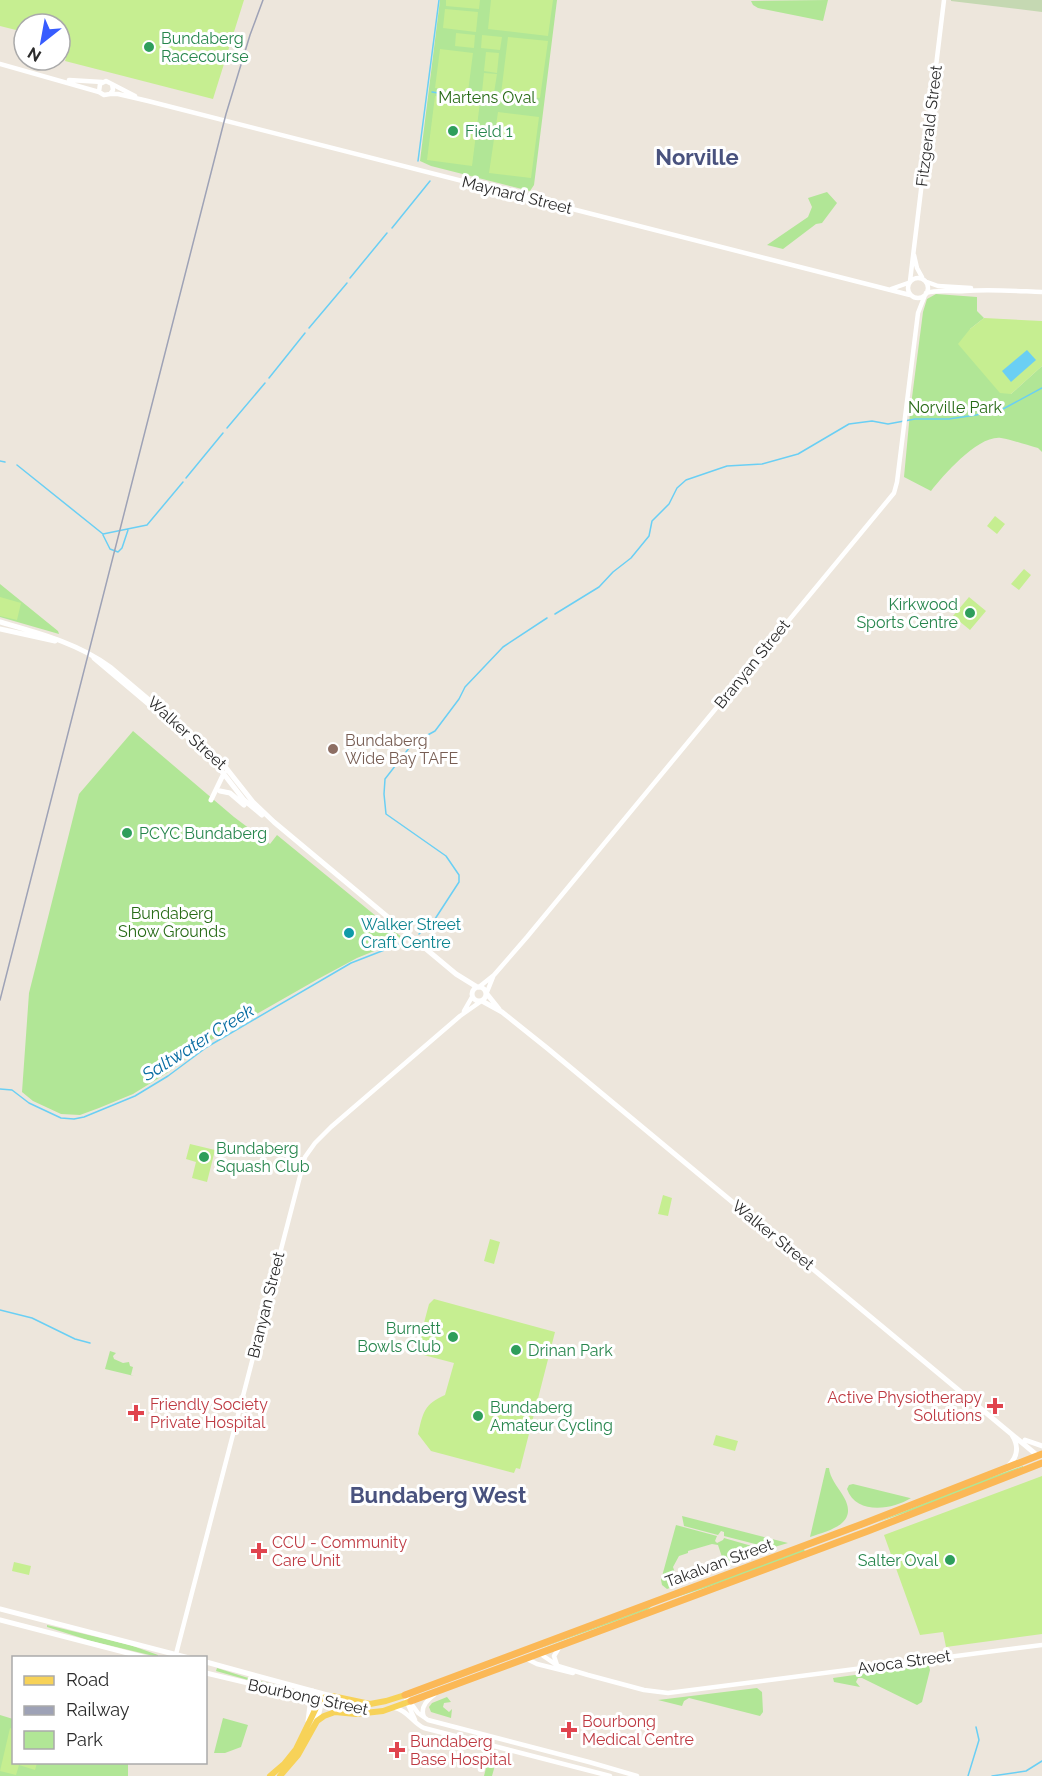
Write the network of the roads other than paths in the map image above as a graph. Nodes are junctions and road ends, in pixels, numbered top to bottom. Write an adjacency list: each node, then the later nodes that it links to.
1 (944, 0): 9 (street, Fitzgerald Street)
2 (0, 64): 3 (street)
3 (60, 80): 4 (street); 6 (street)
4 (102, 82): 5 (street); 6 (street)
5 (112, 84): 7 (street); 8 (street, Maynard Street)
6 (99, 92): 7 (street)
7 (110, 94): 8 (street, Maynard Street)
8 (148, 101): 12 (street, Maynard Street)
9 (913, 252): 10 (street, Fitzgerald Street); 11 (street, Fitzgerald Street)
10 (925, 280): 11 (street); 13 (street); 15 (street)
11 (909, 282): 12 (street, Maynard Street); 16 (street)
12 (885, 288): 16 (street, Maynard Street)
13 (977, 290): 14 (street); 15 (street)
14 (1042, 292)
15 (925, 294): 16 (street); 17 (street, Branyan Street)
16 (912, 296): 17 (street, Branyan Street)
17 (918, 313): 29 (street, Branyan Street)
18 (0, 622): 20 (main road, Walker Street)
19 (0, 629): 20 (main road, Walker Street)
20 (62, 642): 21 (main road, Walker Street)
21 (90, 654): 22 (main road, Walker Street); 23 (main road, Walker Street)
22 (224, 773): 23 (main road, Walker Street); 25 (main road)
23 (233, 780): 26 (main road, Walker Street); 27 (main road, Walker Street)
24 (220, 791): 26 (main road)
25 (211, 800)
26 (266, 818): 27 (main road, Walker Street)
27 (274, 822): 28 (main road, Walker Street)
28 (456, 974): 30 (main road, Walker Street); 32 (main road, Walker Street)
29 (494, 975): 30 (street, Branyan Street); 31 (street, Branyan Street)
30 (478, 987): 31 (main road); 32 (main road)
31 (487, 993): 33 (main road); 34 (main road, Walker Street)
32 (472, 996): 33 (main road); 35 (street, Branyan Street)
33 (481, 1001): 34 (main road, Walker Street); 35 (street, Branyan Street)
34 (502, 1012): 36 (main road, Walker Street)
35 (460, 1016): 48 (street, Branyan Street)
36 (1002, 1425): 37 (main road, Walker Street); 40 (main road)
37 (1013, 1434): 38 (main road); 39 (main road, Walker Street)
38 (1042, 1446)
39 (1041, 1458): 40 (highway, Takalvan Street); 43 (highway, Takalvan Street)
40 (1004, 1469): 45 (highway, Takalvan Street)
41 (0, 1609): 48 (main road)
42 (0, 1620): 47 (main road)
43 (562, 1645): 46 (highway, Takalvan Street); 51 (street)
44 (1042, 1645): 53 (street, Avoca Street)
45 (525, 1650): 46 (highway); 56 (highway, Takalvan Street)
46 (539, 1653): 49 (highway, Takalvan Street); 51 (street)
47 (139, 1656)
48 (176, 1656)
49 (525, 1659): 53 (street); 55 (highway, Takalvan Street)
50 (207, 1662): 54 (main road, Bourbong Street)
51 (561, 1667): 53 (street)
52 (207, 1673): 58 (main road, Bourbong Street)
53 (588, 1675)
54 (311, 1690): 57 (main road, Bourbong Street); 59 (main road)
55 (440, 1690): 60 (highway, Takalvan Street); 63 (street)
56 (405, 1695): 57 (main road, Bourbong Street); 60 (street)
57 (332, 1696): 59 (main road)
58 (301, 1697): 59 (main road, Bourbong Street); 66 (main road)
59 (320, 1701): 62 (main road, Bourbong Street); 64 (main road); 66 (main road)
60 (409, 1702): 61 (main road, Bourbong Street); 63 (street); 65 (street)
61 (393, 1708): 62 (main road, Bourbong Street); 65 (street)
62 (368, 1712): 64 (main road)
63 (429, 1720): 67 (street); 68 (street)
64 (314, 1726): 76 (main road)
65 (424, 1728): 67 (street)
66 (307, 1729): 75 (main road)
67 (430, 1729): 69 (street)
68 (479, 1734): 69 (street); 70 (street)
69 (477, 1741): 71 (street)
70 (530, 1746): 71 (street); 72 (street)
71 (529, 1754): 73 (street)
72 (596, 1764): 73 (street); 74 (street)
73 (593, 1771): 77 (street)
74 (621, 1774): 78 (street)
75 (270, 1776)
76 (280, 1776)
77 (610, 1776)
78 (637, 1776)

